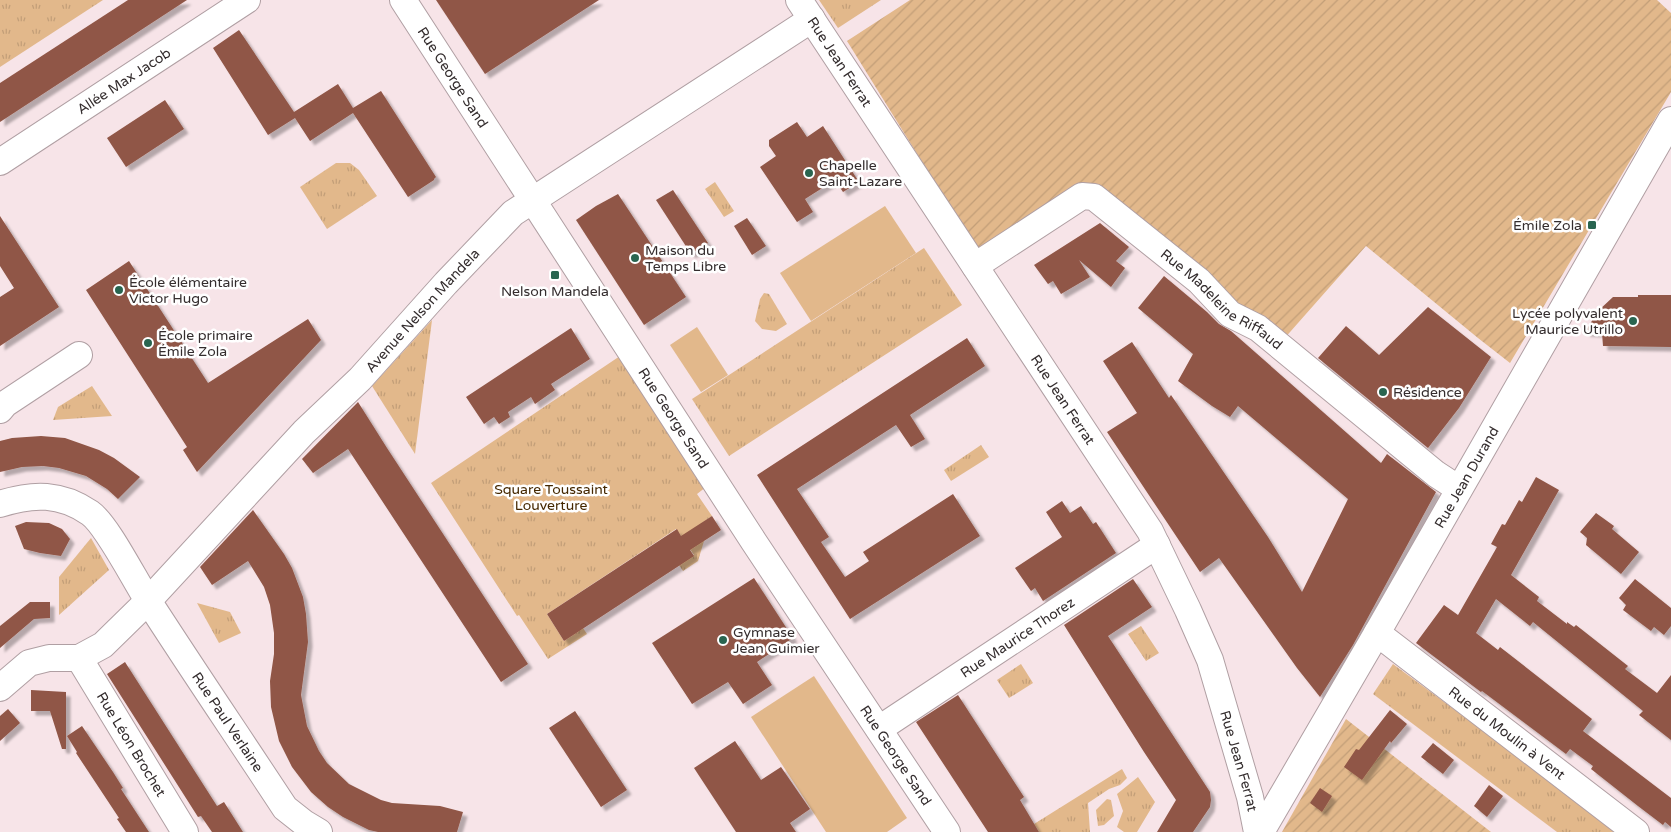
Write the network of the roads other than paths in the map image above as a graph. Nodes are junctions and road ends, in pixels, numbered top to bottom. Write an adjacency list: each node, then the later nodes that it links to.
1 (247, 0): 5 (street, Allée Max Jacob)
2 (403, 0): 6 (street, Rue George Sand)
3 (806, 10): 6 (street, Avenue Nelson Mandela); 7 (street, Rue Jean Ferrat)
4 (1671, 120): 10 (street, Rue Jean Durand)
5 (0, 162)
6 (533, 200): 13 (street, Avenue Nelson Mandela); 17 (street, Rue George Sand)
7 (975, 266): 10 (street, Rue Madeleine Riffaud); 12 (street, Rue Jean Ferrat)
8 (79, 355): 9 (street)
9 (0, 410)
10 (1459, 488): 14 (street, Rue Jean Durand)
11 (0, 504): 13 (street, Rue Paul Verlaine)
12 (1157, 545): 17 (street, Rue Maurice Thorez); 21 (street, Rue Jean Ferrat)
13 (148, 601): 15 (street, Avenue Nelson Mandela); 19 (street, Rue Paul Verlaine)
14 (1377, 633): 22 (street, Rue Jean Durand); 23 (street, Rue du Moulin à Vent)
15 (79, 658): 16 (street); 18 (street, Rue Léon Brochet)
16 (0, 688)
17 (879, 729): 20 (street, Rue George Sand)
18 (185, 832)
19 (319, 832)
20 (947, 832)
21 (1257, 832)
22 (1261, 832)
23 (1636, 832)

